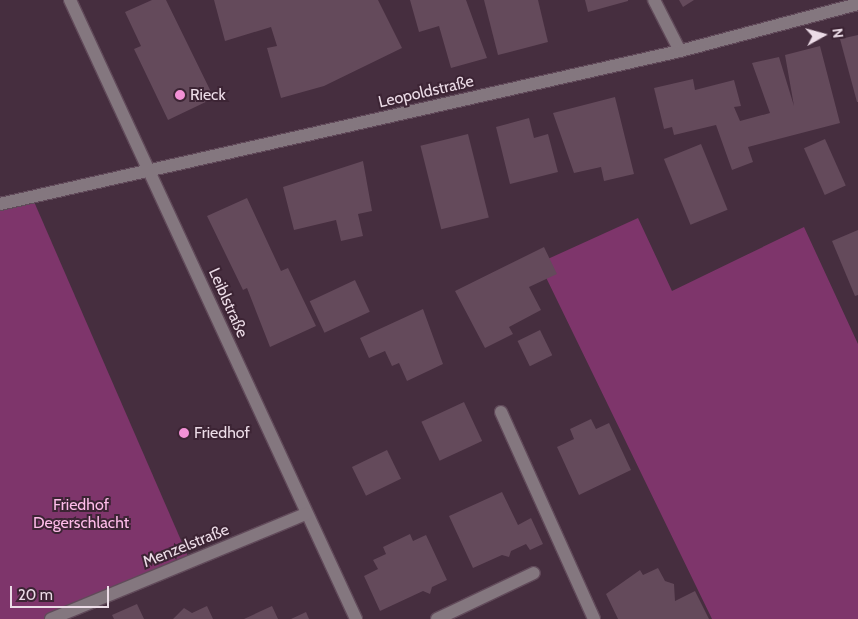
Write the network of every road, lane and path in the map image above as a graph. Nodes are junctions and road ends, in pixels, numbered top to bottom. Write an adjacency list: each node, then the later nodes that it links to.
1 (70, 0): 5 (street, Leiblstraße)
2 (654, 0): 4 (street)
3 (858, 4): 4 (street, Leopoldstraße)
4 (680, 51): 5 (street, Leopoldstraße)
5 (150, 171): 6 (street, Leopoldstraße); 8 (street, Leiblstraße)
6 (0, 204)
7 (502, 412): 13 (street)
8 (306, 514): 10 (street, Menzelstraße); 11 (street, Leiblstraße)
9 (534, 573): 12 (street)
10 (51, 619)
11 (356, 619)
12 (436, 619)
13 (594, 619)

